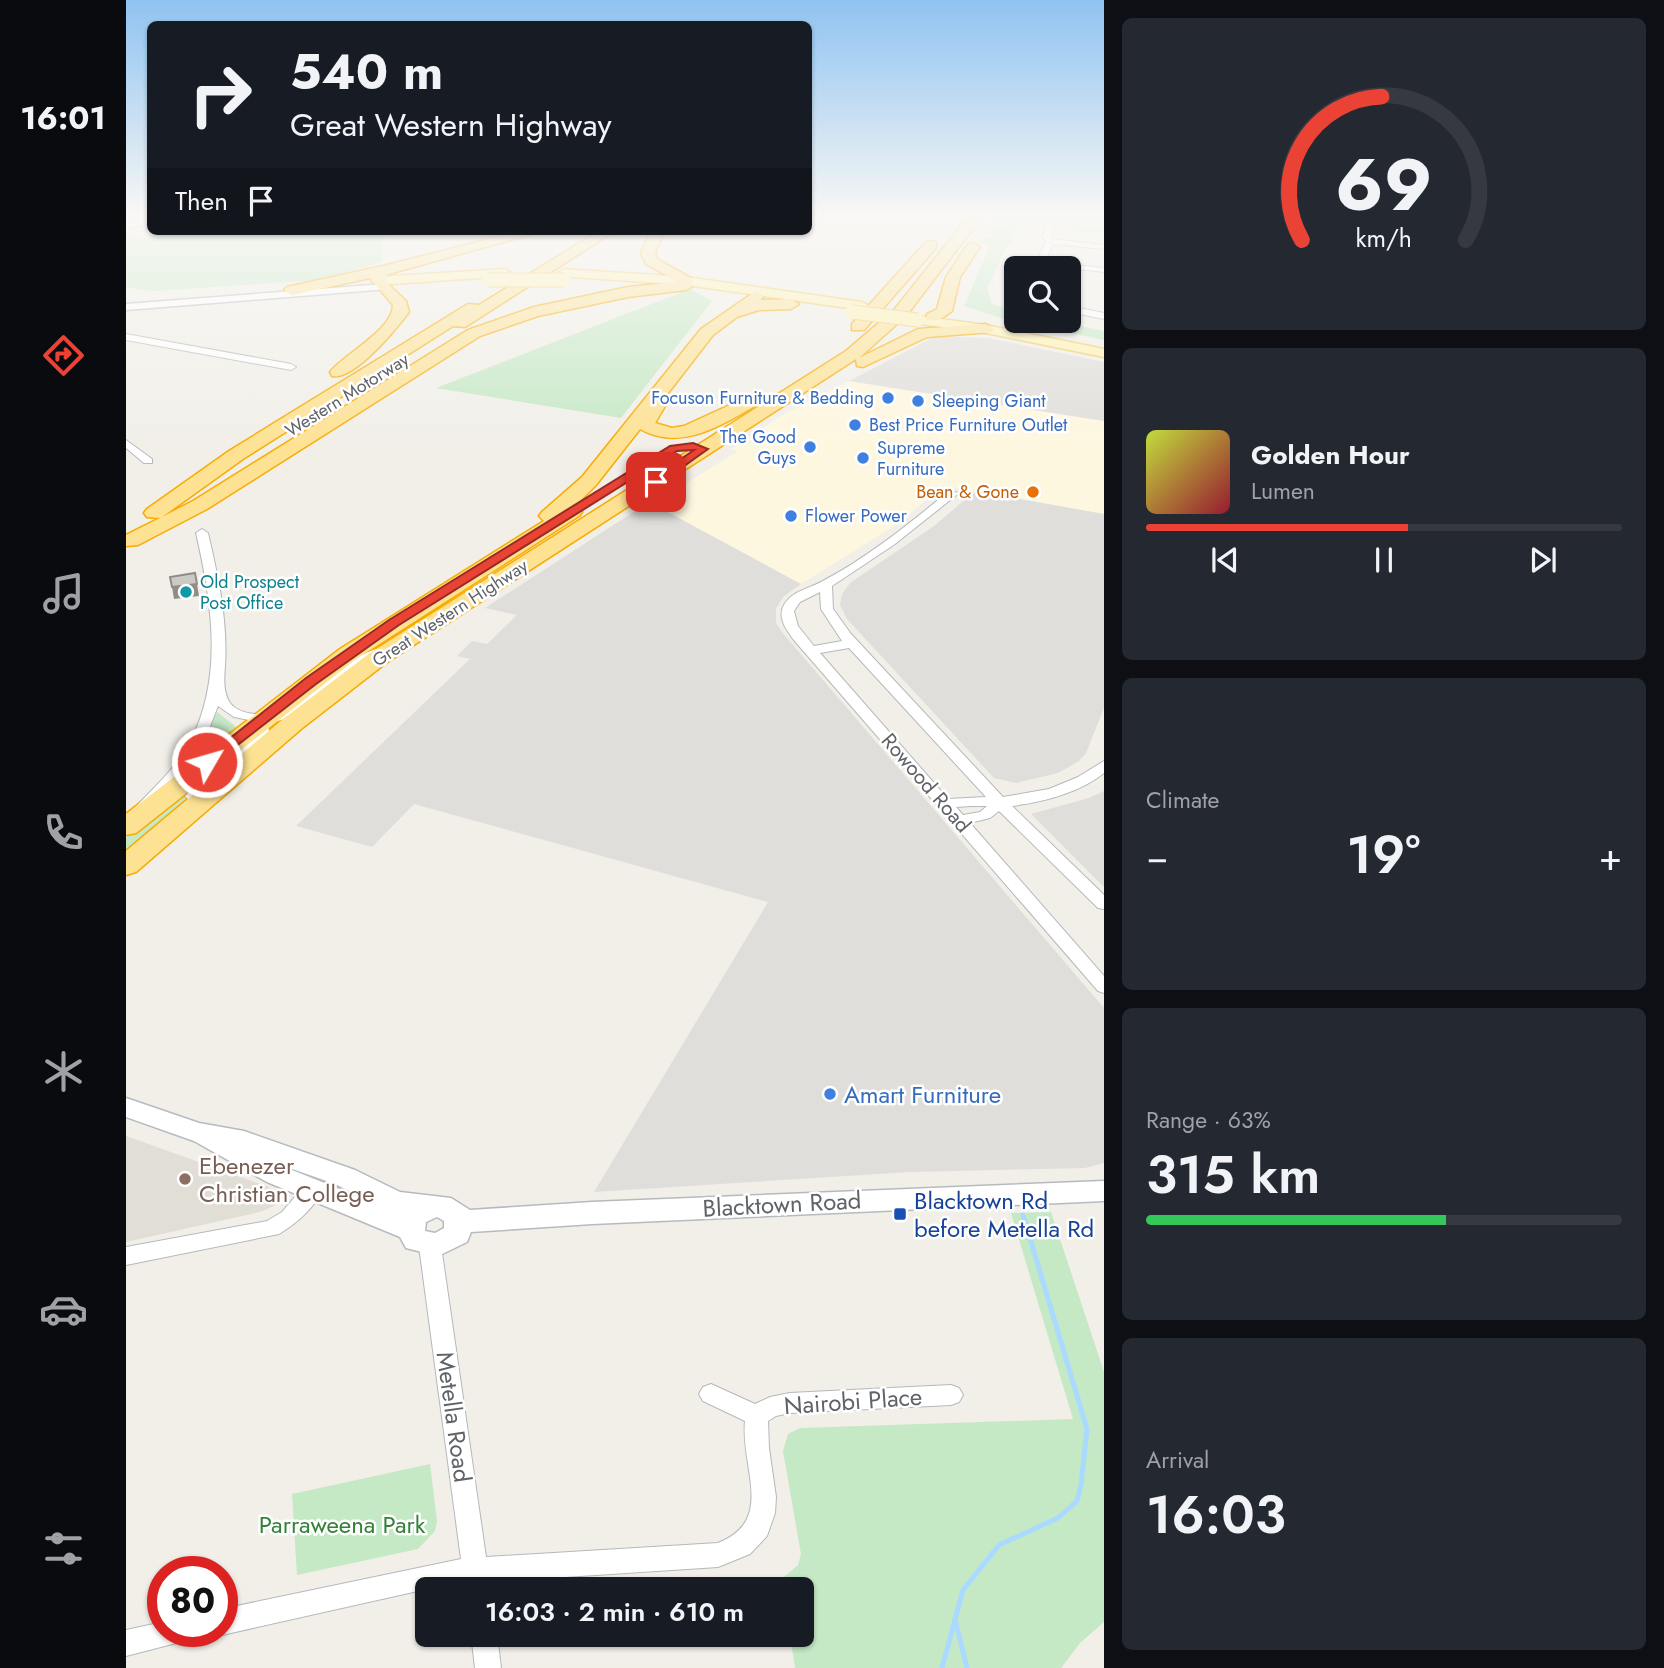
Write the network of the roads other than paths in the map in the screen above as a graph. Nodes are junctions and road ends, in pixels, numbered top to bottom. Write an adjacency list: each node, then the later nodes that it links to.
1 (225, 295): 13 (main road)
2 (295, 295): 15 (main road)
3 (392, 295): 29 (highway)
4 (493, 295): 29 (highway, Western Motorway)
5 (506, 295): 33 (highway, Western Motorway)
6 (604, 295): 33 (highway)
7 (750, 295): 12 (main road)
8 (764, 295): 16 (main road)
9 (895, 295): 24 (highway, Great Western Highway)
10 (916, 295): 25 (highway, Great Western Highway)
11 (948, 295): 19 (highway)
12 (756, 296): 14 (main road); 34 (highway)
13 (126, 302)
14 (791, 304): 16 (main road); 24 (highway)
15 (126, 307)
16 (857, 309): 19 (main road, bridge)
17 (1081, 311): 18 (street)
18 (1104, 316)
19 (934, 319): 20 (main road); 22 (main road)
20 (986, 330): 22 (main road); 25 (highway)
21 (126, 337): 23 (street)
22 (1104, 351)
23 (291, 367)
24 (756, 398): 27 (highway, Great Western Highway)
25 (734, 432): 28 (highway, Great Western Highway)
26 (126, 443): 30 (street)
27 (674, 449): 28 (highway); 34 (highway, Great Western Highway)
28 (702, 452): 37 (highway, Great Western Highway)
29 (236, 455): 33 (highway, Western Motorway)
30 (148, 461)
31 (953, 493): 35 (street, Rowood Road)
32 (202, 533): 39 (street)
33 (128, 540)
34 (462, 580): 40 (highway, Great Western Highway)
35 (826, 584): 36 (street, Rowood Road); 38 (street, Rowood Road)
36 (852, 643): 38 (street); 42 (street, Rowood Road)
37 (398, 645): 40 (street); 46 (highway, Great Western Highway)
38 (811, 650): 43 (street, Rowood Road)
39 (218, 685): 40 (street); 45 (street)
40 (261, 720): 45 (highway, Great Western Highway); 46 (street)
41 (1104, 765): 42 (street)
42 (1000, 803): 43 (street); 44 (street); 47 (street, Rowood Road)
43 (944, 804): 44 (street, Rowood Road)
44 (958, 821): 48 (street, Rowood Road)
45 (126, 827)
46 (135, 859)
47 (1104, 904)
48 (1104, 987)
49 (126, 1107): 50 (main road)
50 (197, 1132): 51 (main road); 52 (main road)
51 (268, 1149): 52 (main road); 53 (main road)
52 (313, 1190): 53 (main road); 56 (main road); 57 (street)
53 (373, 1191): 56 (main road)
54 (1104, 1191): 55 (main road, Blacktown Road)
55 (461, 1222): 56 (main road); 56 (main road)
56 (422, 1227): 63 (street, Metella Road)
57 (126, 1256)
58 (711, 1394): 60 (street, Nairobi Place)
59 (951, 1395): 60 (street, Nairobi Place)
60 (757, 1416): 64 (street, Nairobi Place)
61 (426, 1577): 62 (street, Nairobi Place)
62 (469, 1577)
63 (477, 1577)
64 (497, 1577)
65 (415, 1579): 66 (street, Nairobi Place)
66 (238, 1618)
67 (147, 1638): 68 (street)
68 (126, 1643)
69 (486, 1647): 70 (street)
70 (488, 1668)

